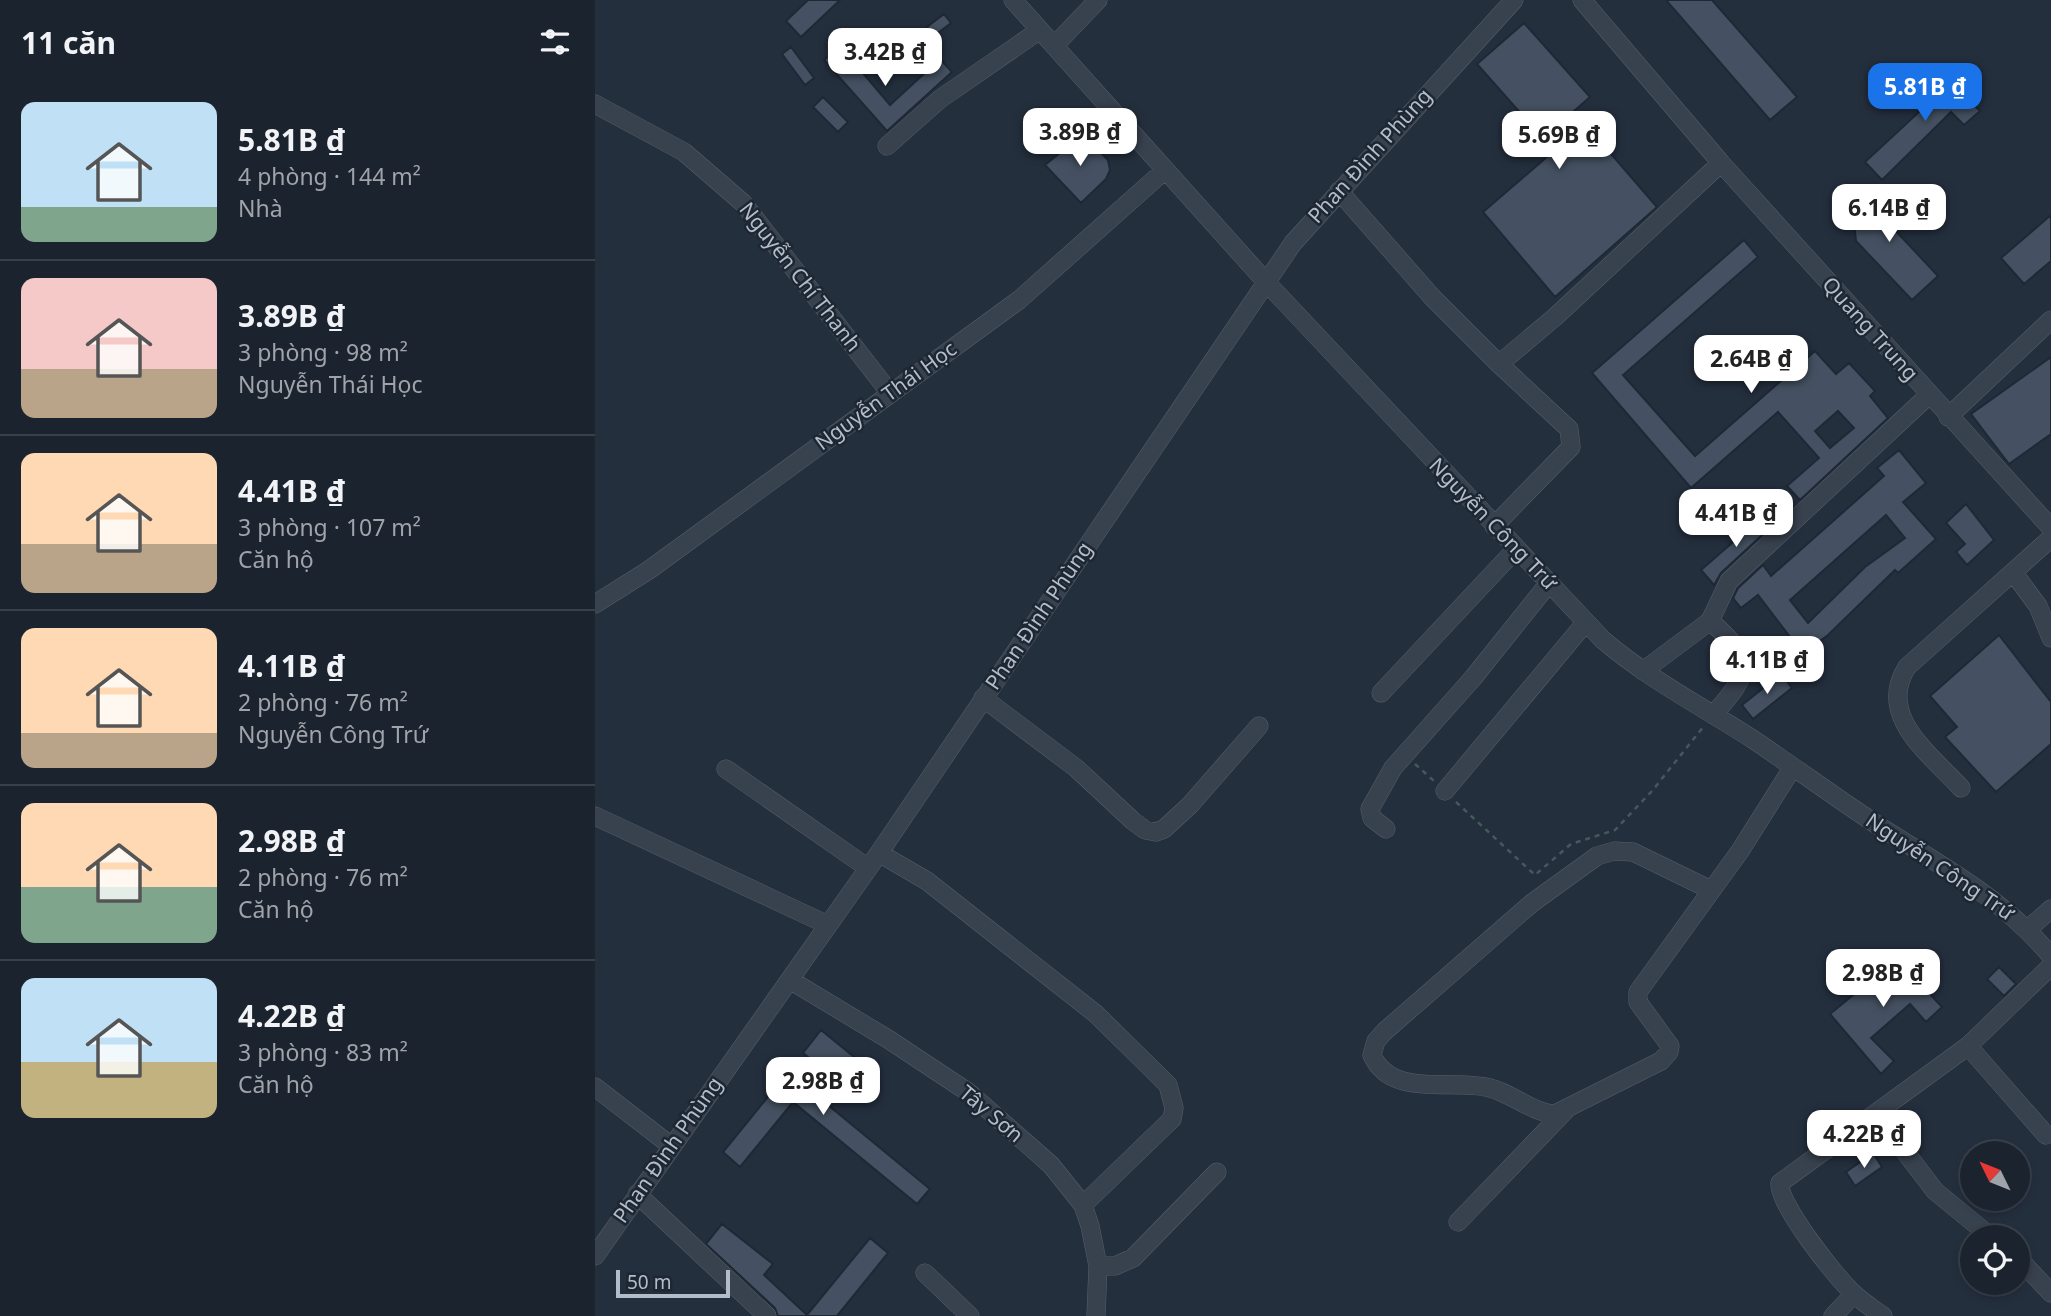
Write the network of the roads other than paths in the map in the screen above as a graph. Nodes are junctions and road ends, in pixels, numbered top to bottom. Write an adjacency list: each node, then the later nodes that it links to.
1 (1013, 0): 5 (street, Nguyễn Công Trứ)
2 (1098, 0): 6 (street)
3 (1514, 0): 11 (street, Phan Đình Phùng)
4 (1582, 0): 9 (street, Quang Trung)
5 (1040, 30): 6 (street, Nguyễn Công Trứ); 8 (street)
6 (1054, 46): 10 (street, Nguyễn Công Trứ)
7 (595, 104): 15 (street, Nguyễn Chí Thanh)
8 (887, 146)
9 (1721, 163): 14 (street); 16 (street, Quang Trung)
10 (1164, 171): 12 (street, Nguyễn Công Trứ); 15 (street, Nguyễn Thái Học)
11 (1339, 191): 12 (street, Phan Đình Phùng); 14 (street)
12 (1266, 282): 18 (street, Nguyễn Công Trứ); 30 (street, Phan Đình Phùng)
13 (2051, 320): 17 (street)
14 (1499, 364): 18 (street)
15 (890, 393): 24 (street, Nguyễn Thái Học)
16 (1929, 395): 17 (street, Quang Trung); 25 (street)
17 (1948, 417): 19 (street, Quang Trung)
18 (1494, 526): 21 (street, Nguyễn Công Trứ)
19 (2051, 528)
20 (2051, 538): 22 (street)
21 (1516, 549): 23 (street, Nguyễn Công Trứ); 29 (street)
22 (2013, 572): 27 (street); 35 (street)
23 (1549, 583): 26 (street, Nguyễn Công Trứ); 38 (street)
24 (595, 604)
25 (1710, 621): 28 (street); 31 (street)
26 (1586, 622): 28 (street, Nguyễn Công Trứ); 36 (street)
27 (2051, 638)
28 (1643, 671): 31 (street, Nguyễn Công Trứ)
29 (1381, 693)
30 (983, 698): 32 (street); 39 (street, Phan Đình Phùng)
31 (1713, 715): 33 (street, Nguyễn Công Trứ)
32 (1259, 726)
33 (1793, 767): 41 (street); 44 (street, Nguyễn Công Trứ)
34 (726, 769): 40 (street)
35 (1961, 788)
36 (1444, 791)
37 (595, 816): 43 (street)
38 (1386, 829)
39 (879, 853): 40 (street, Phan Đình Phùng); 56 (street)
40 (868, 868): 43 (street, Phan Đình Phùng)
41 (1711, 890): 50 (street); 50 (street)
42 (2051, 909): 44 (street)
43 (828, 925): 47 (street, Phan Đình Phùng)
44 (2028, 929): 45 (street, Nguyễn Công Trứ)
45 (2051, 956)
46 (2051, 966): 48 (street)
47 (790, 980): 53 (street, Phan Đình Phùng); 56 (street, Tây Sơn)
48 (1968, 1046): 51 (street); 52 (street)
49 (595, 1087): 53 (street)
50 (1565, 1111): 57 (street)
51 (1877, 1115): 58 (street); 64 (street)
52 (2046, 1135)
53 (670, 1145): 55 (street, Phan Đình Phùng)
54 (1217, 1172): 60 (street)
55 (637, 1194): 59 (street, Phan Đình Phùng); 65 (street)
56 (1083, 1205): 60 (street, Tây Sơn)
57 (1458, 1222)
58 (1976, 1225)
59 (597, 1247)
60 (1098, 1266): 67 (street, Tây Sơn)
61 (2030, 1271): 63 (street)
62 (925, 1273): 66 (street)
63 (2051, 1293)
64 (1854, 1294): 68 (street); 69 (street)
65 (767, 1316)
66 (970, 1316)
67 (1096, 1316)
68 (1833, 1316)
69 (1882, 1316)

